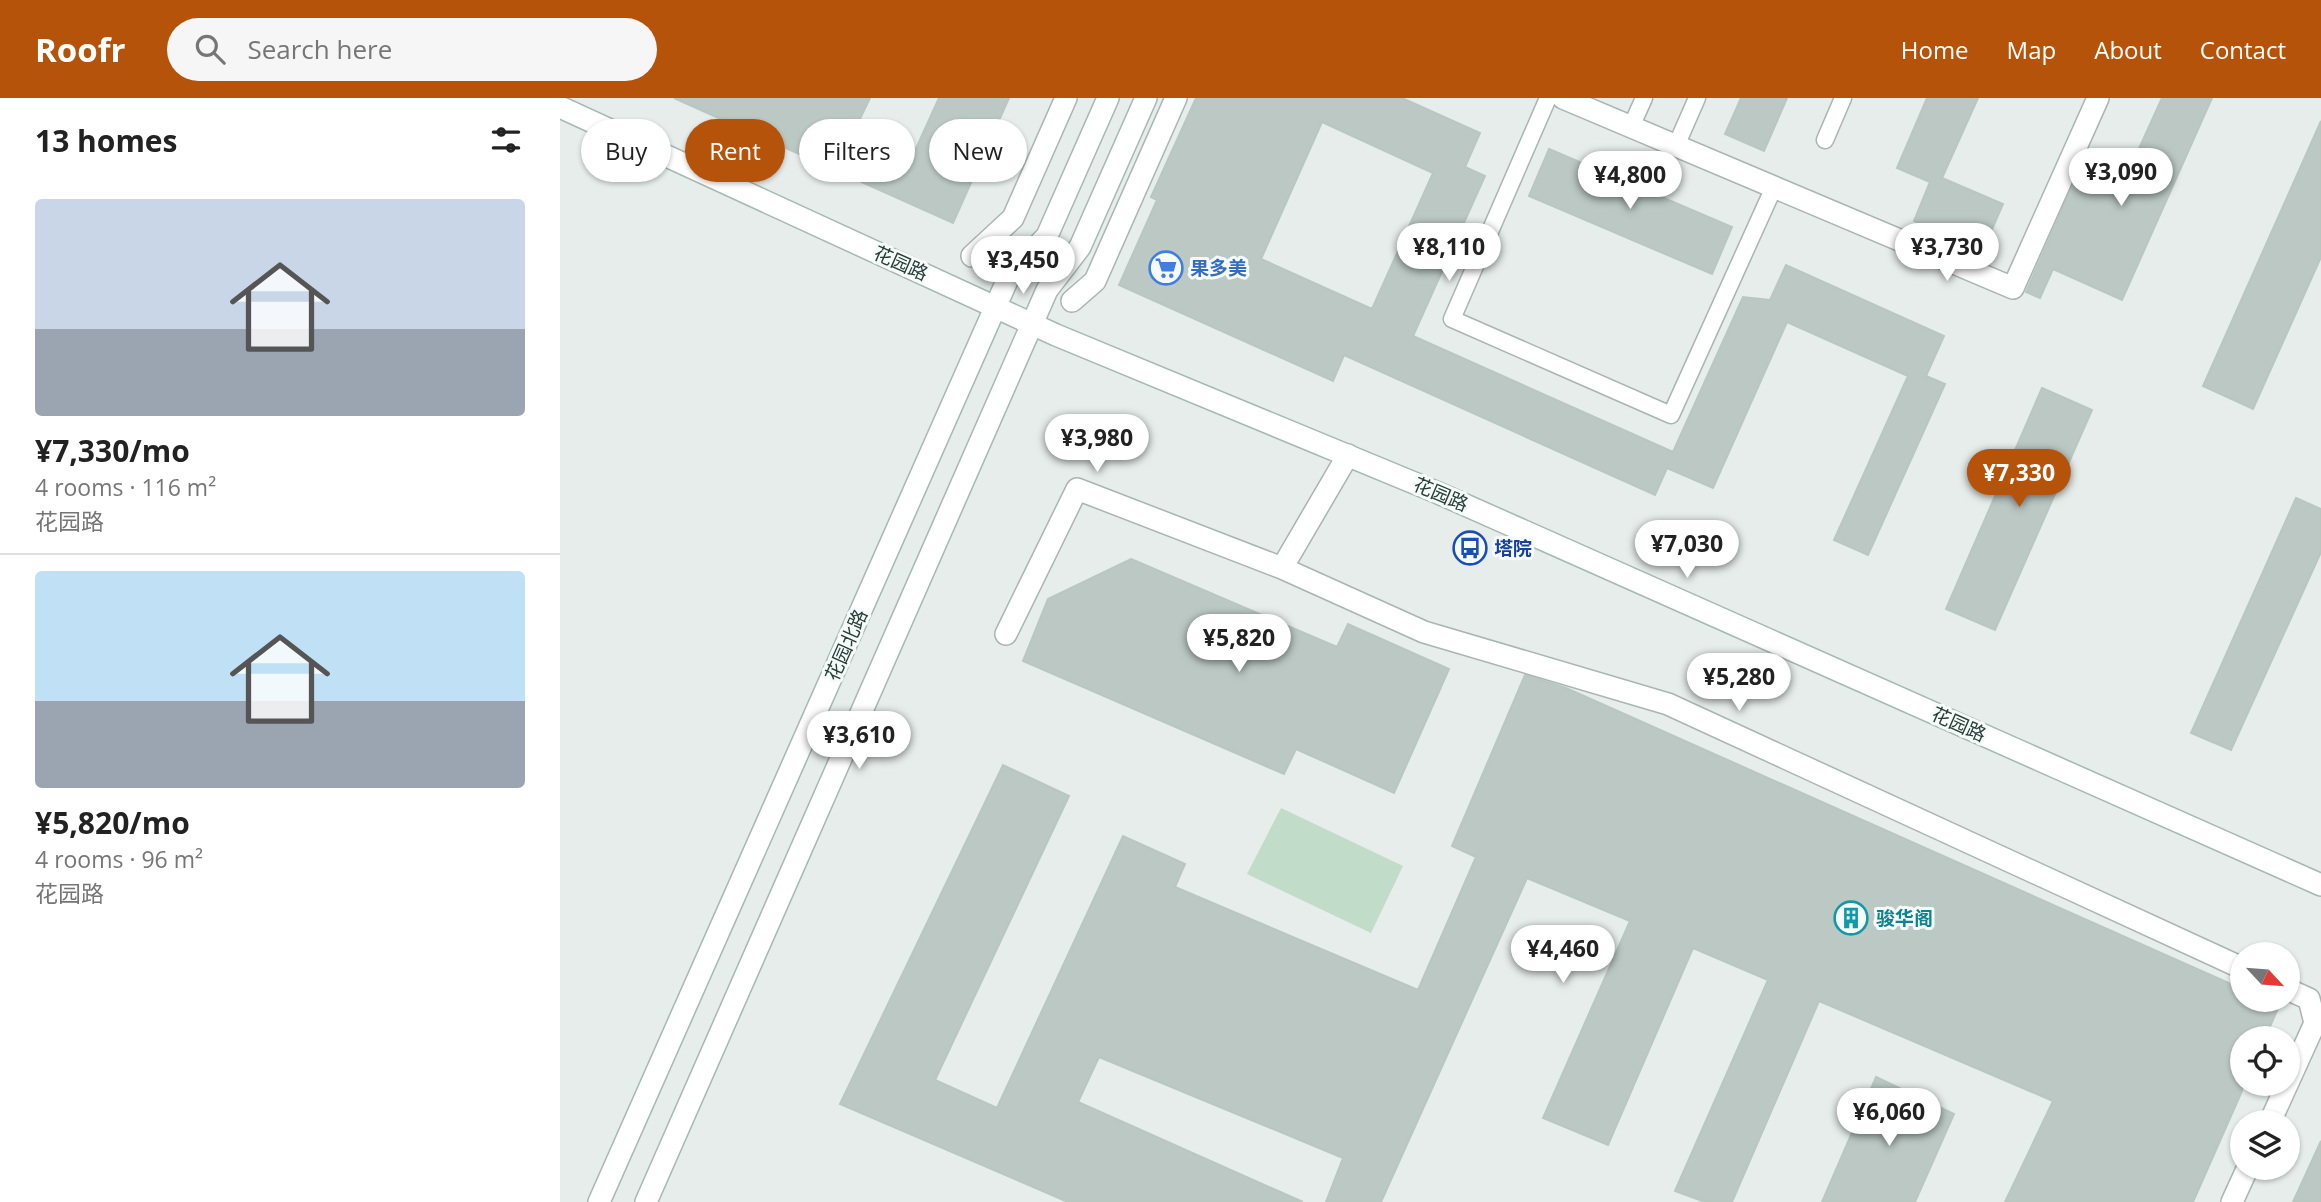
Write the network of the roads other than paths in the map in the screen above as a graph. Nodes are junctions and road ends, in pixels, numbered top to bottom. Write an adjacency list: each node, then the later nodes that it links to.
1 (1066, 98): 16 (street)
2 (1108, 98): 18 (street, 花园北路)
3 (1146, 98): 19 (street)
4 (1176, 98): 17 (street)
5 (1548, 98): 15 (lane)
6 (1563, 98): 12 (street)
7 (1644, 98): 12 (lane)
8 (1697, 98): 14 (lane)
9 (1843, 98): 13 (lane)
10 (2098, 98): 15 (street)
11 (560, 107): 18 (street, 花园路)
12 (1631, 127): 14 (street)
13 (1825, 140)
14 (1676, 146): 15 (street)
15 (1774, 187)
16 (972, 256)
17 (1072, 301)
18 (996, 306): 19 (street, 花园路); 28 (street, 花园北路)
19 (1032, 324): 20 (street, 花园路); 29 (street)
20 (1348, 455): 21 (street); 23 (street, 花园路)
21 (1282, 568): 22 (street); 24 (street)
22 (1006, 634)
23 (2321, 885)
24 (2230, 962)
25 (2300, 995): 26 (street)
26 (2276, 1110)
27 (2243, 1180): 30 (street)
28 (599, 1202)
29 (646, 1202)
30 (2232, 1202)

